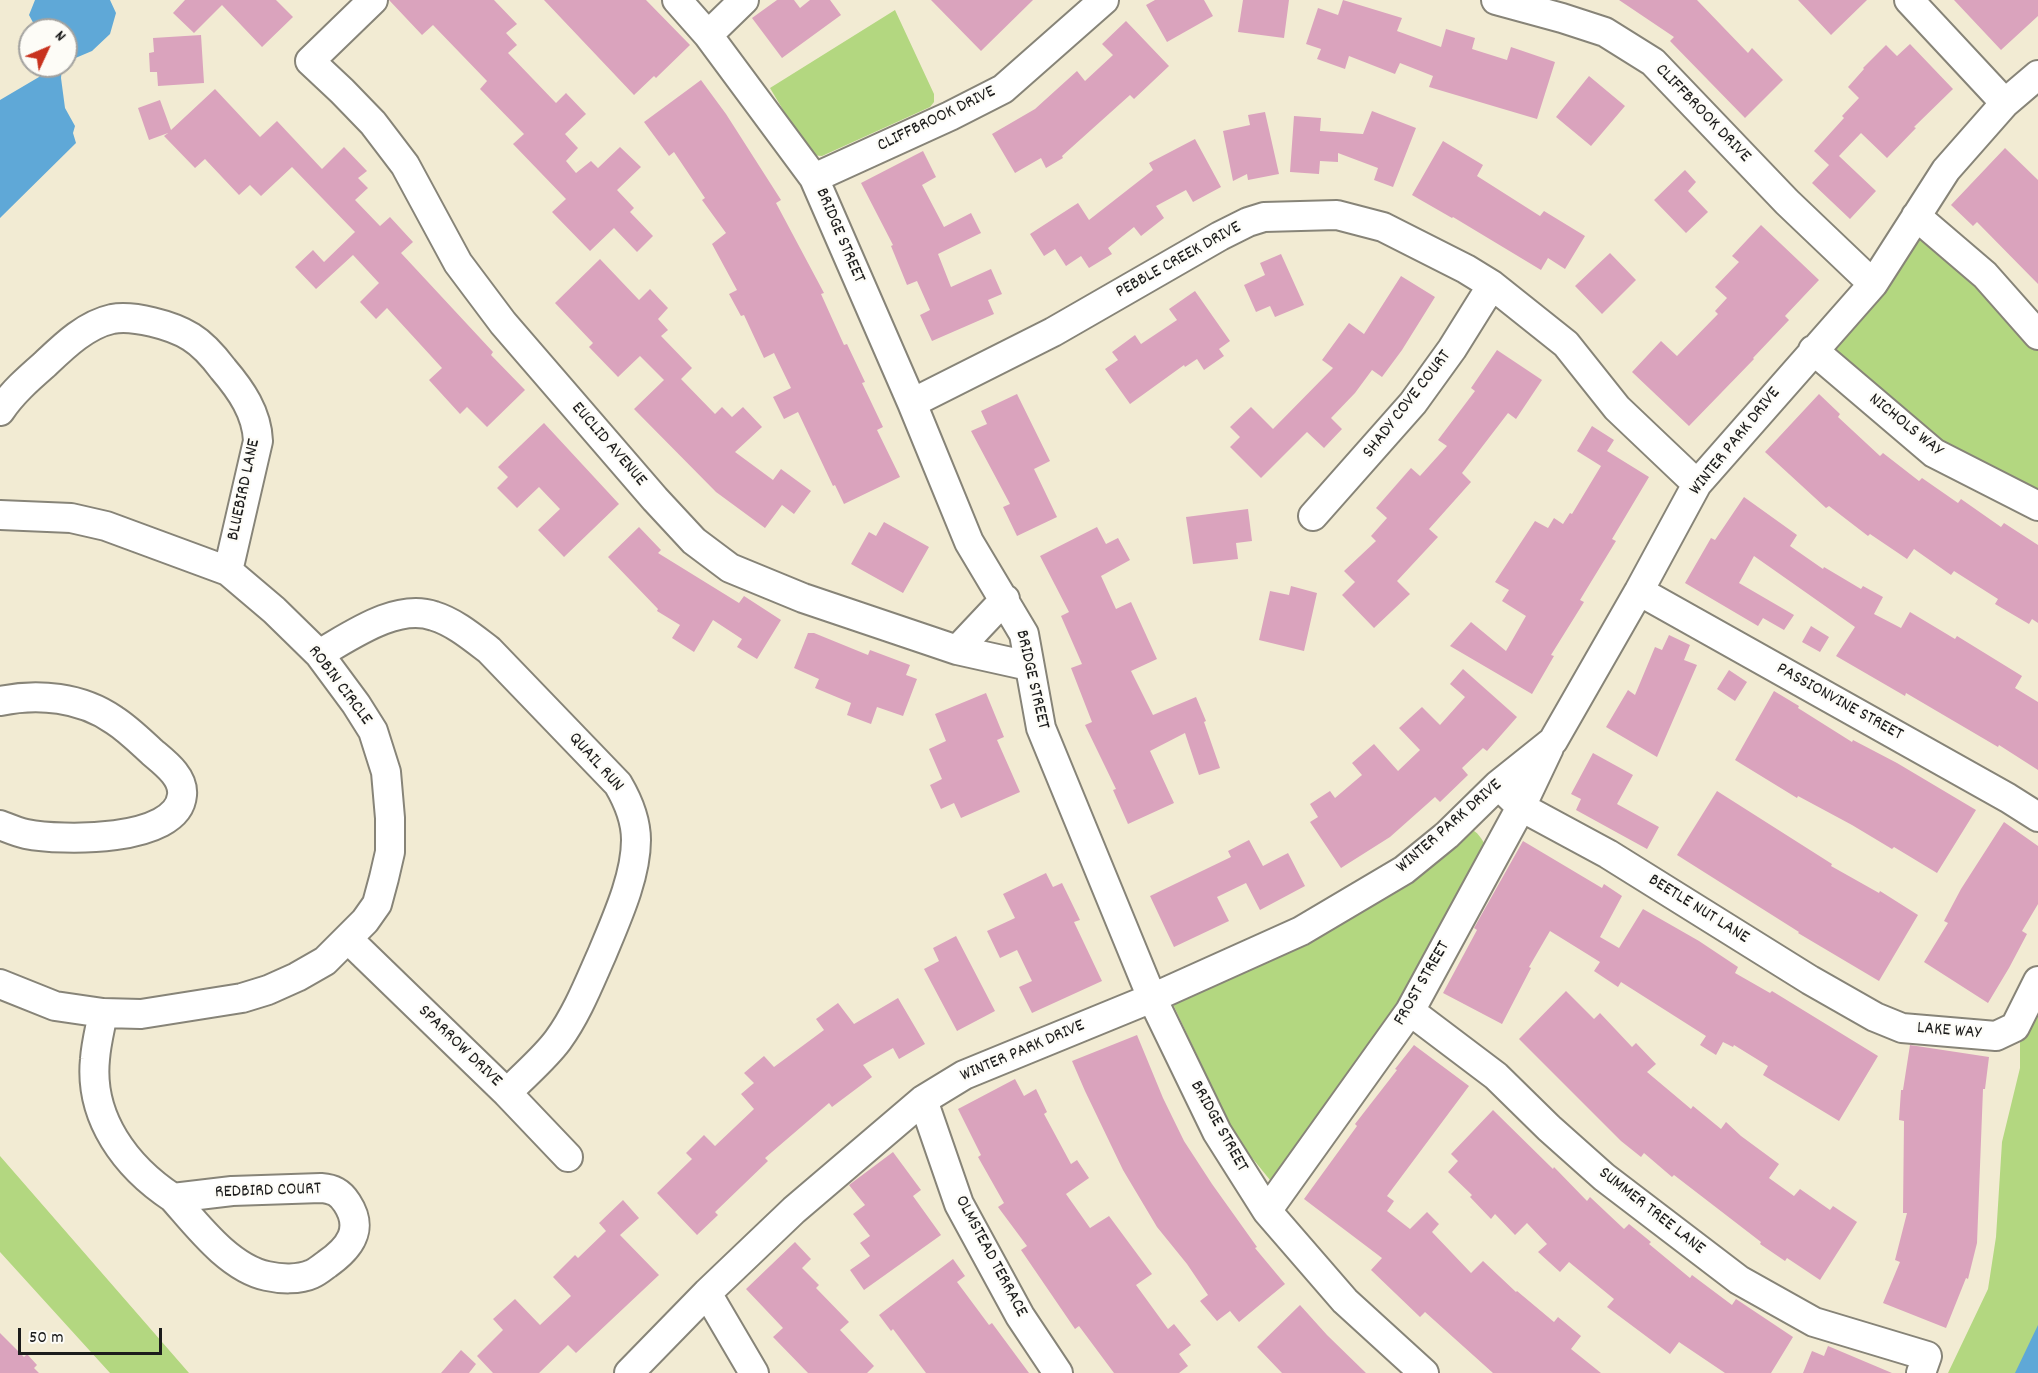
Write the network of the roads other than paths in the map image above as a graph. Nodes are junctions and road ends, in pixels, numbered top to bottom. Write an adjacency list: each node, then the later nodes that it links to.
1 (373, 0): 25 (street, EUCLID AVENUE)
2 (677, 0): 7 (street, BRIDGE STREET)
3 (744, 0): 7 (street)
4 (1104, 0): 10 (street, CLIFFBROOK DRIVE)
5 (1496, 0): 12 (street, CLIFFBROOK DRIVE)
6 (1909, 0): 9 (street)
7 (708, 35): 10 (street, BRIDGE STREET)
8 (2038, 75): 9 (street, WINTER PARK DRIVE)
9 (2005, 103): 11 (street, WINTER PARK DRIVE)
10 (814, 178): 16 (street, BRIDGE STREET)
11 (1916, 216): 12 (street, WINTER PARK DRIVE); 14 (street)
12 (1873, 284): 15 (street, WINTER PARK DRIVE)
13 (1492, 285): 16 (street, PEBBLE CREEK DRIVE); 18 (street, PEBBLE CREEK DRIVE); 21 (street, SHADY COVE COURT)
14 (2038, 335)
15 (1813, 350): 18 (street, WINTER PARK DRIVE); 19 (street, NICHOLS WAY)
16 (912, 403): 24 (street, BRIDGE STREET)
17 (0, 411): 22 (street, BLUEBIRD LANE)
18 (1697, 484): 23 (street, WINTER PARK DRIVE)
19 (2038, 506)
20 (0, 515): 22 (street, ROBIN CIRCLE)
21 (1313, 516)
22 (228, 571): 26 (street, ROBIN CIRCLE)
23 (1640, 591): 29 (street, WINTER PARK DRIVE); 32 (street, PASSIONVINE STREET)
24 (1005, 599): 25 (street); 27 (street, BRIDGE STREET)
25 (957, 650): 27 (street, EUCLID AVENUE)
26 (319, 654): 34 (street, ROBIN CIRCLE); 41 (street, QUAIL RUN)
27 (1029, 666): 37 (street, BRIDGE STREET)
28 (0, 700): 33 (street)
29 (1553, 741): 30 (street, WINTER PARK DRIVE); 31 (street, FROST STREET)
30 (1498, 785): 31 (street, BEETLE NUT LANE); 37 (street, WINTER PARK DRIVE)
31 (1521, 807): 38 (street, FROST STREET); 40 (street, BEETLE NUT LANE)
32 (2038, 817)
33 (0, 825)
34 (348, 939): 39 (street, ROBIN CIRCLE); 41 (street, SPARROW DRIVE)
35 (2038, 981): 40 (street, LAKE WAY)
36 (0, 984): 39 (street, ROBIN CIRCLE)
37 (1152, 998): 42 (street, WINTER PARK DRIVE); 45 (street, BRIDGE STREET)
38 (1410, 1011): 45 (street, FROST STREET); 47 (street, SUMMER TREE LANE)
39 (103, 1013): 44 (street, REDBIRD COURT)
40 (1902, 1028)
41 (507, 1093): 43 (street, SPARROW DRIVE)
42 (922, 1100): 46 (street, WINTER PARK DRIVE); 50 (street, OLMSTEAD TERRACE)
43 (568, 1157)
44 (173, 1198): 44 (street, REDBIRD COURT)
45 (1267, 1211): 51 (street, BRIDGE STREET)
46 (707, 1293): 48 (street, WINTER PARK DRIVE); 49 (street)
47 (1924, 1365)
48 (634, 1372)
49 (754, 1373)
50 (1058, 1373)
51 (1424, 1373)

